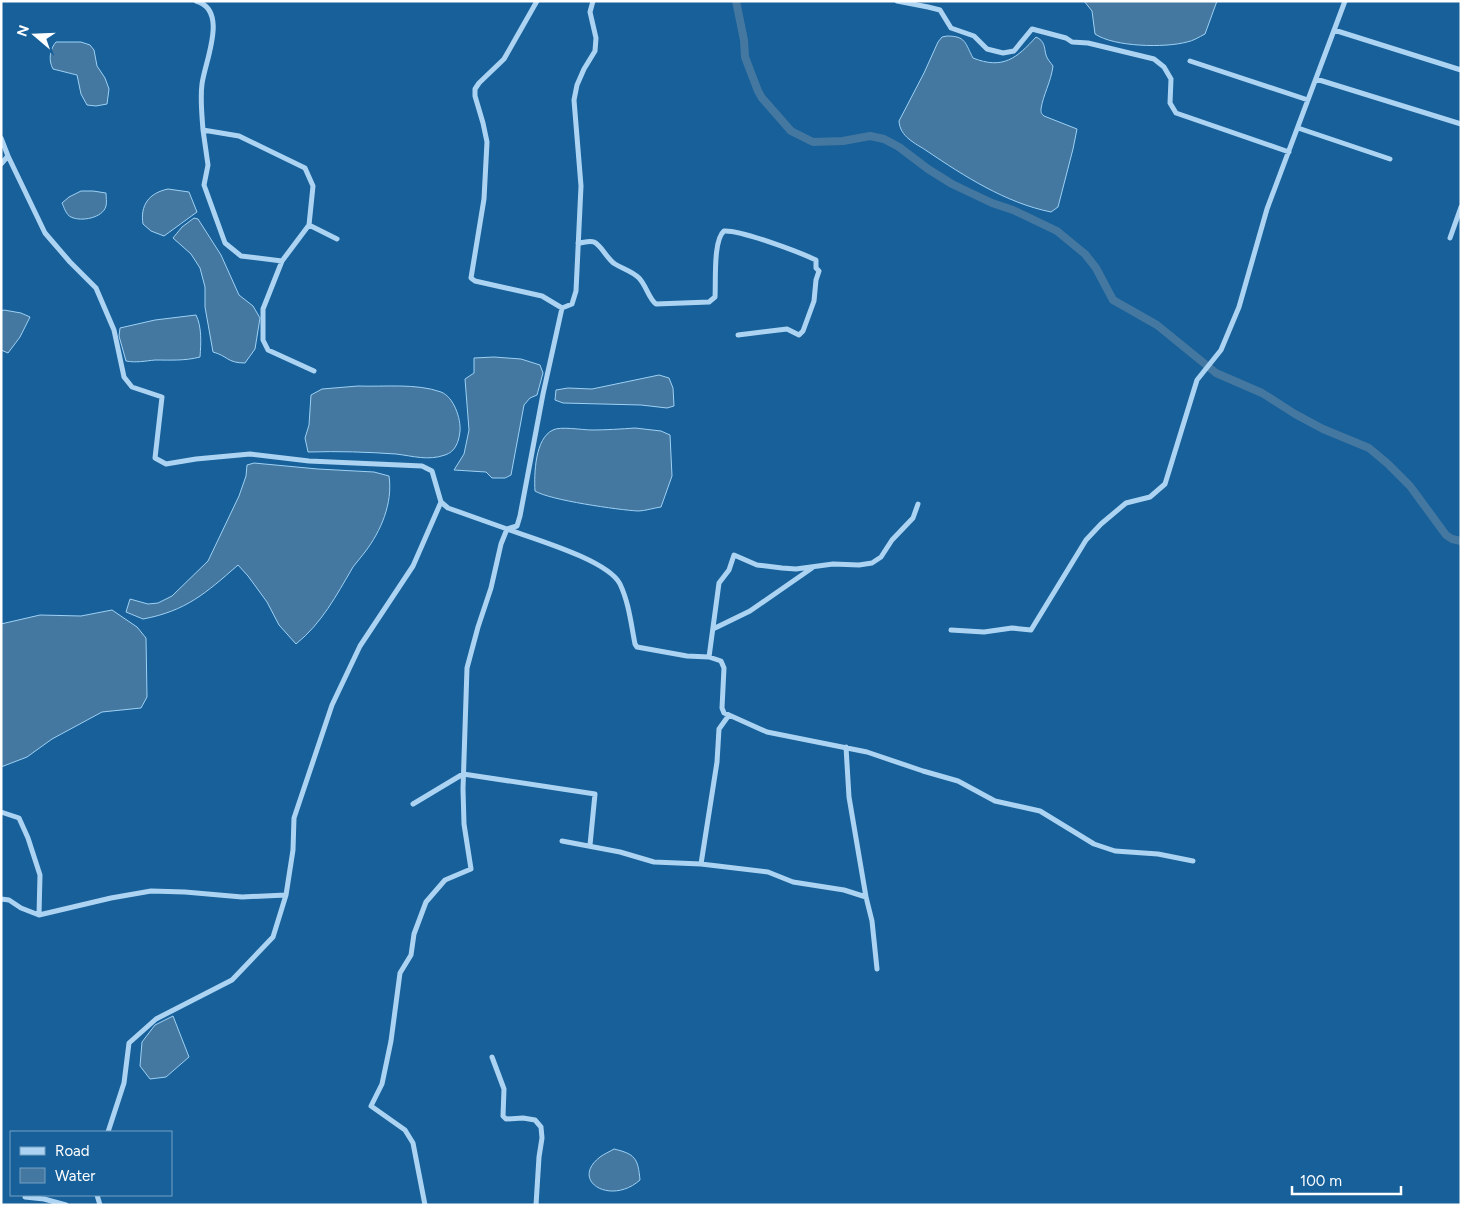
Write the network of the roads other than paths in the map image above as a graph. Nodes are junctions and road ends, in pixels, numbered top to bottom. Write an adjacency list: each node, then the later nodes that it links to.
1 (196, 1): 13 (street)
2 (537, 1): 25 (street)
3 (593, 1): 23 (street)
4 (897, 1): 15 (street)
5 (1345, 1): 6 (street)
6 (1334, 30): 8 (street); 9 (street)
7 (1190, 60): 10 (street)
8 (1461, 70)
9 (1316, 79): 10 (street); 11 (street)
10 (1308, 100): 12 (street)
11 (1461, 124)
12 (1298, 128): 15 (street); 17 (street)
13 (203, 130): 20 (street); 24 (street)
14 (1, 138): 16 (street)
15 (1288, 152): 33 (street)
16 (8, 156): 18 (street); 28 (street)
17 (1390, 158)
18 (1, 164)
19 (1461, 207): 21 (street)
20 (309, 225): 22 (street); 24 (street)
21 (1450, 238)
22 (337, 239)
23 (578, 243): 25 (street); 26 (street)
24 (282, 261): 27 (street)
25 (562, 308): 30 (street)
26 (738, 335)
27 (314, 372)
28 (441, 502): 30 (street); 44 (street)
29 (918, 504): 31 (street)
30 (507, 529): 34 (street); 37 (street)
31 (814, 566): 32 (street); 32 (street)
32 (713, 629): 34 (street)
33 (951, 630)
34 (709, 658): 35 (street)
35 (729, 716): 36 (street); 43 (street)
36 (846, 747): 42 (street); 45 (street)
37 (463, 774): 38 (street); 41 (street); 53 (street)
38 (414, 804)
39 (1, 812): 47 (street)
40 (562, 841): 41 (street)
41 (590, 845): 43 (street)
42 (1193, 861)
43 (701, 864): 45 (street)
44 (286, 895): 47 (street); 50 (street)
45 (866, 897): 48 (street)
46 (1, 899): 47 (street)
47 (39, 915)
48 (877, 969)
49 (492, 1057): 54 (street)
50 (108, 1131)
51 (25, 1197): 52 (street)
52 (66, 1205)
53 (425, 1205)
54 (536, 1205)

